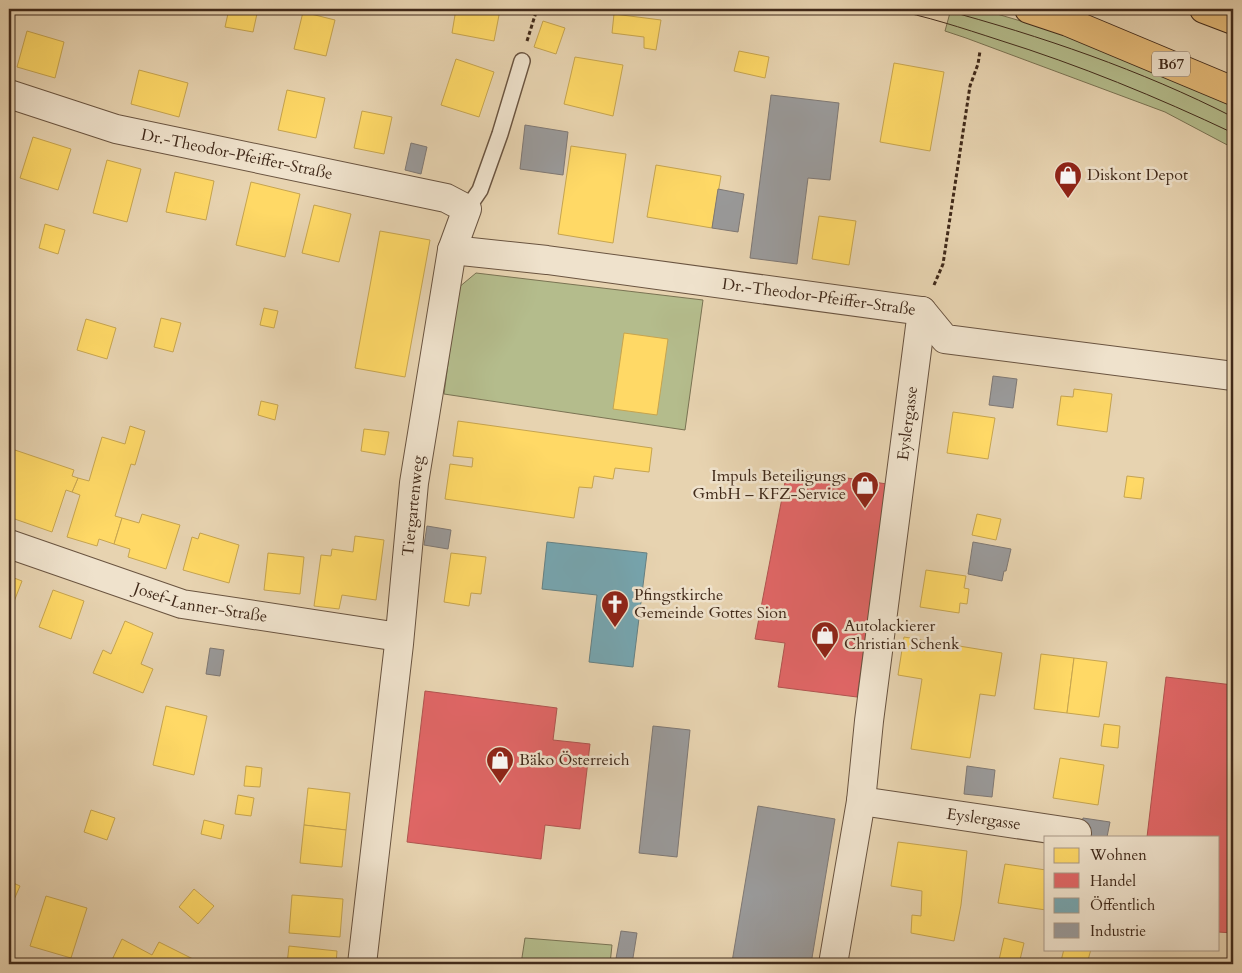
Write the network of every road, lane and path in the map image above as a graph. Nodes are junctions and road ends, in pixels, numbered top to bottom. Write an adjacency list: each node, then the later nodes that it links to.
1 (537, 9): 6 (path)
2 (1029, 9): 7 (main road, B67)
3 (1204, 9): 4 (main road)
4 (1233, 20)
5 (980, 51): 11 (path)
6 (522, 61): 9 (lane, Tiergartenweg)
7 (1233, 91)
8 (9, 94): 9 (street, Dr.-Theodor-Pfeiffer-Straße)
9 (467, 209): 10 (street, Tiergartenweg)
10 (452, 250): 11 (street, Dr.-Theodor-Pfeiffer-Straße); 14 (street, Tiergartenweg)
11 (922, 311): 12 (street, Dr.-Theodor-Pfeiffer-Straße); 15 (street, Eyslergasse)
12 (1233, 376)
13 (9, 544): 14 (street, Josef-Lanner-Straße)
14 (399, 637): 17 (street, Tiergartenweg)
15 (861, 801): 16 (street, Eyslergasse); 18 (street, Eyslergasse)
16 (1077, 833)
17 (362, 964)
18 (833, 964)

